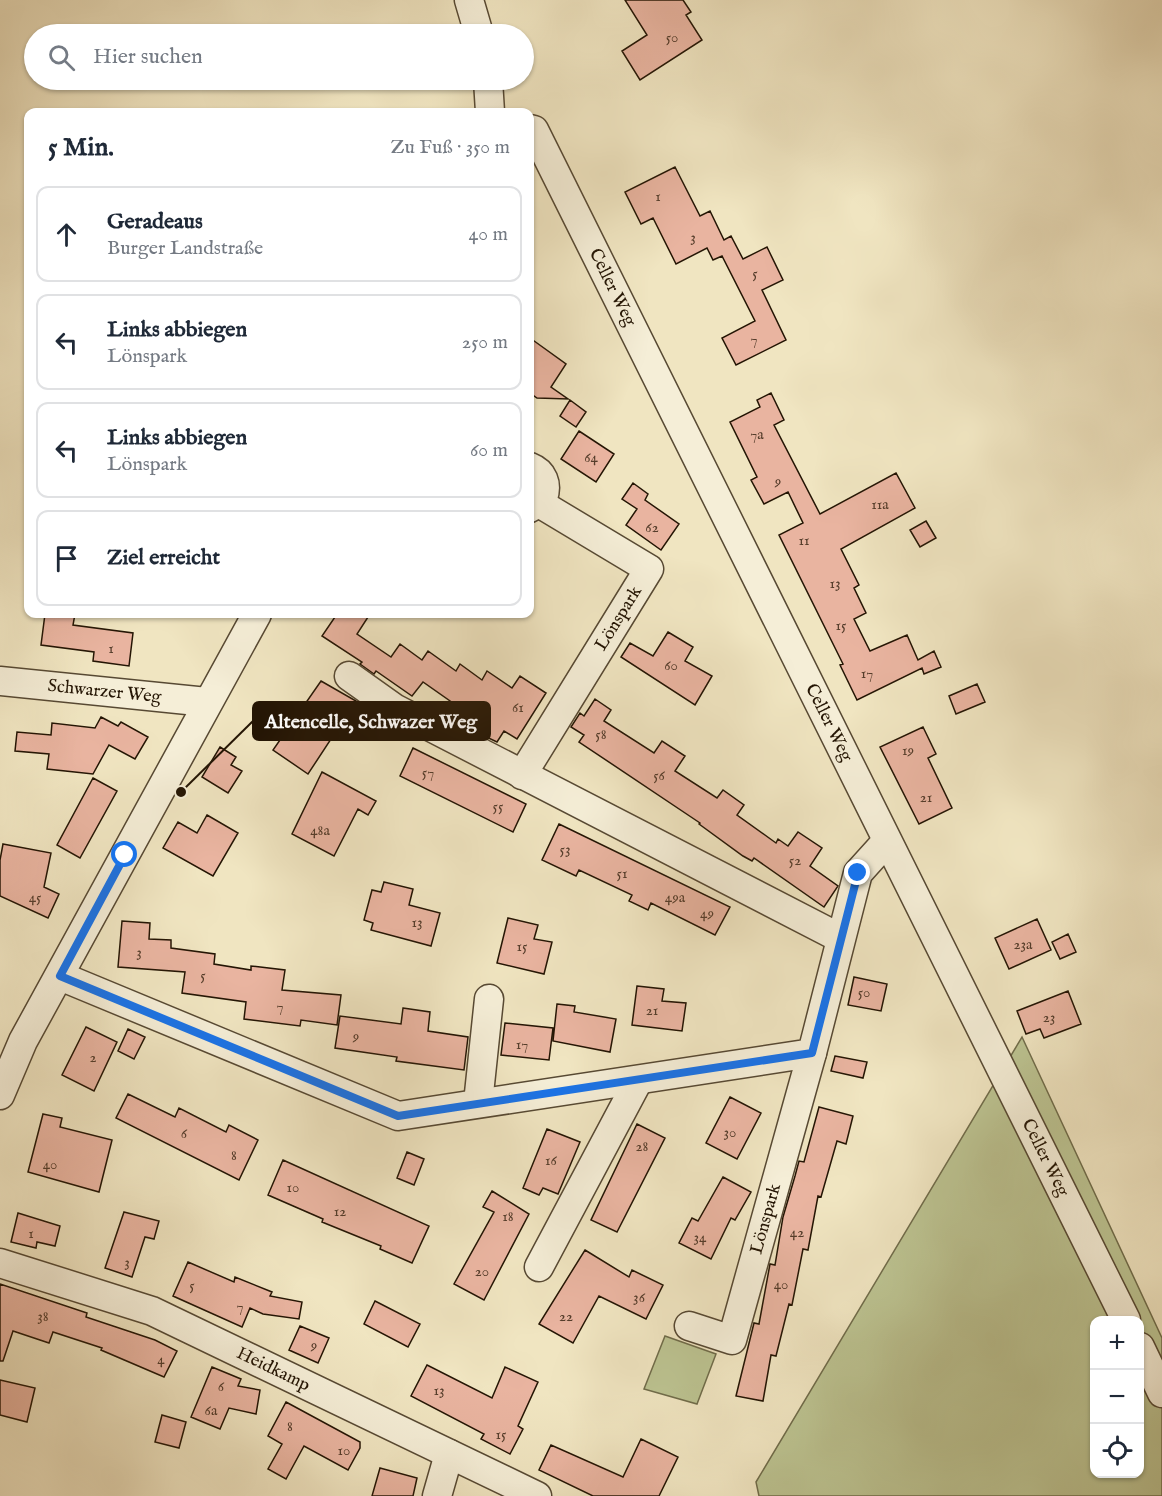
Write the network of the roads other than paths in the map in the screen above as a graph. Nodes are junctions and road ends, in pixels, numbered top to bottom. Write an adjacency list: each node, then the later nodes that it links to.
1 (469, 0): 2 (street)
2 (476, 24)
3 (489, 90): 4 (street)
4 (490, 108)
5 (534, 130): 13 (street, Celler Weg)
6 (534, 469): 7 (street, Lönspark)
7 (534, 506): 12 (street, Lönspark)
8 (255, 618): 11 (street)
9 (349, 676): 12 (street)
10 (0, 681): 11 (street, Schwarzer Weg)
11 (207, 702): 15 (street)
12 (522, 775): 14 (street)
13 (886, 842): 14 (street, Lönspark); 23 (street, Celler Weg)
14 (840, 938): 17 (street, Lönspark)
15 (60, 976): 19 (street); 20 (street)
16 (489, 999): 20 (street)
17 (812, 1053): 18 (street); 24 (street, Lönspark)
18 (638, 1081): 20 (street); 22 (street)
19 (0, 1095)
20 (478, 1103)
21 (0, 1263): 27 (street, Heidkamp)
22 (539, 1267)
23 (1124, 1316)
24 (689, 1326)
25 (1144, 1355): 26 (street)
26 (1162, 1393)
27 (449, 1454): 28 (street); 29 (street, Heidkamp)
28 (437, 1496)
29 (537, 1496)

